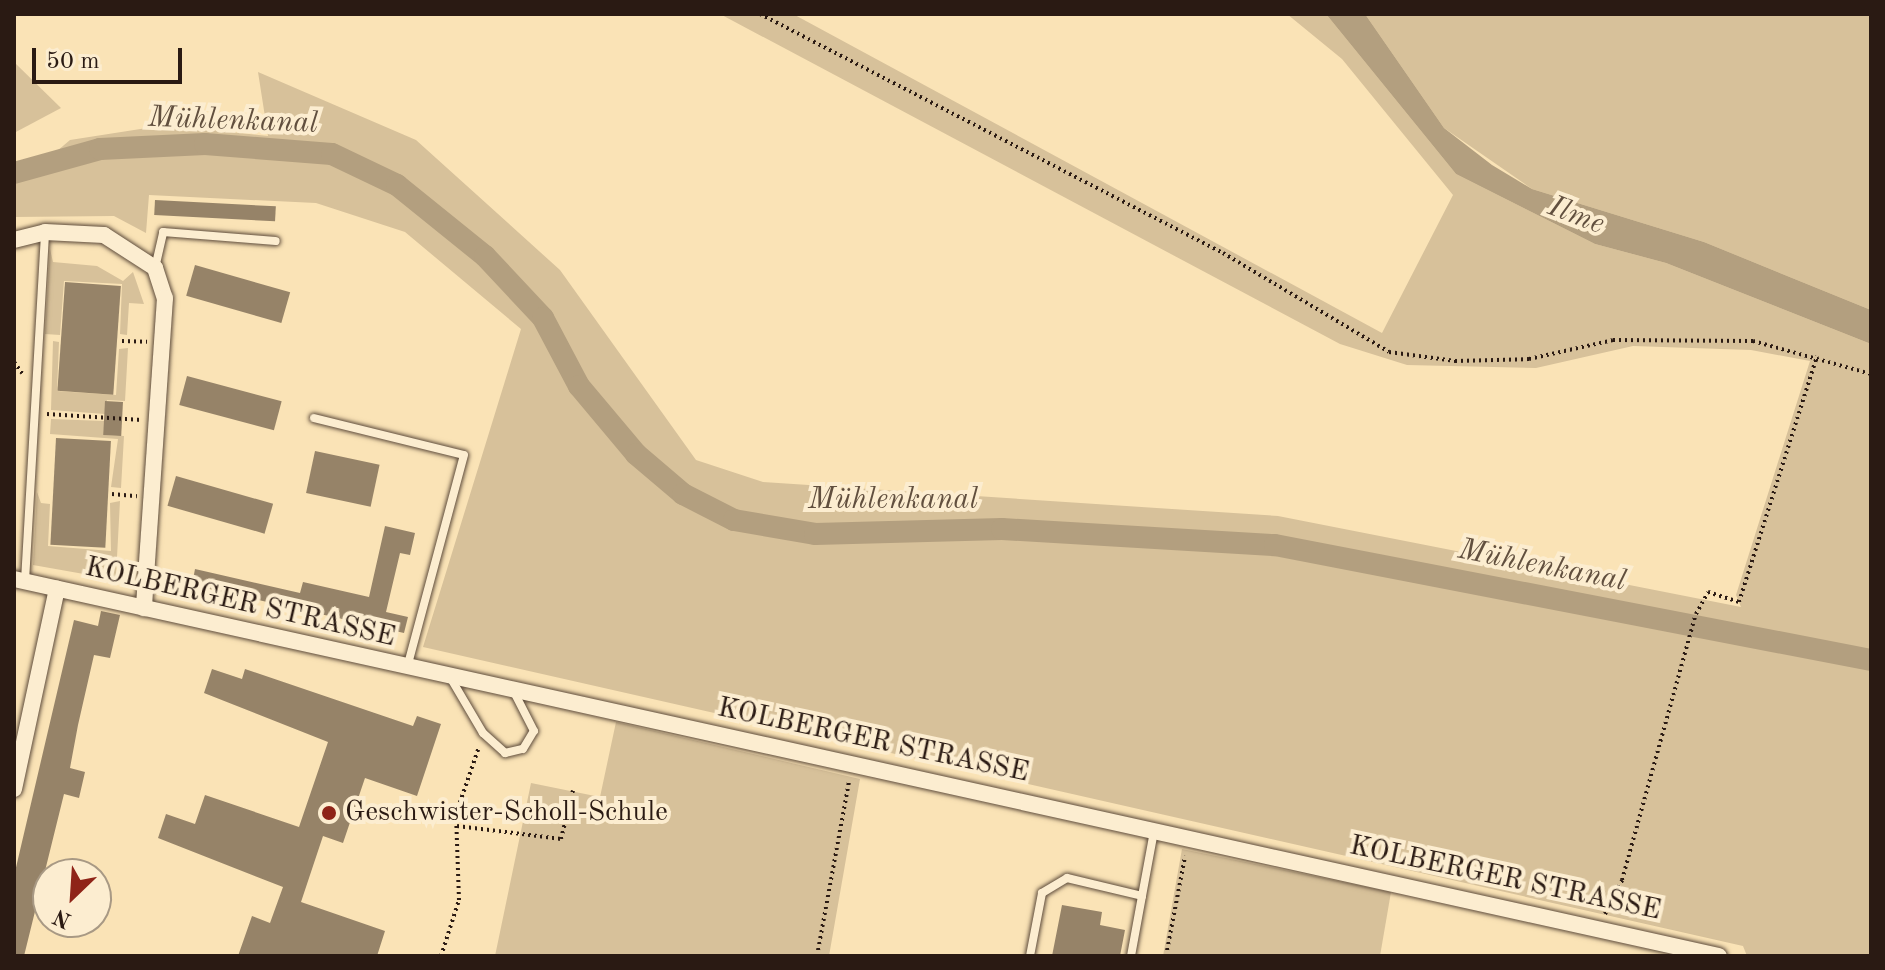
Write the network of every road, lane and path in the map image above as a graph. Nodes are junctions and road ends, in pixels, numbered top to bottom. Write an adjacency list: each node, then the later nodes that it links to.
1 (760, 14): 6 (path)
2 (45, 232): 3 (street); 5 (street); 8 (lane)
3 (14, 240)
4 (276, 241): 5 (lane)
5 (155, 268): 10 (street)
6 (1817, 356): 7 (path); 25 (path)
7 (1871, 374)
8 (36, 414): 10 (path); 11 (lane)
9 (314, 418): 14 (lane)
10 (156, 421): 13 (street)
11 (19, 581): 12 (street, KOLBERGER STRASSE)
12 (57, 589): 13 (street, KOLBERGER STRASSE); 19 (street)
13 (144, 608): 14 (street, KOLBERGER STRASSE)
14 (407, 667): 15 (street, KOLBERGER STRASSE)
15 (450, 677): 16 (street, KOLBERGER STRASSE); 17 (lane)
16 (514, 691): 17 (lane); 18 (street, KOLBERGER STRASSE)
17 (483, 733): 21 (path)
18 (853, 761): 22 (street, KOLBERGER STRASSE); 27 (path)
19 (14, 789)
20 (573, 790): 21 (path)
21 (457, 826): 26 (path)
22 (1155, 830): 23 (street, KOLBERGER STRASSE); 24 (lane)
23 (1188, 838): 25 (street, KOLBERGER STRASSE); 30 (path)
24 (1142, 896): 28 (lane); 29 (lane)
25 (1599, 926): 31 (street, KOLBERGER STRASSE)
26 (441, 956)
27 (817, 956)
28 (1030, 956)
29 (1131, 956)
30 (1166, 956)
31 (1719, 956)

